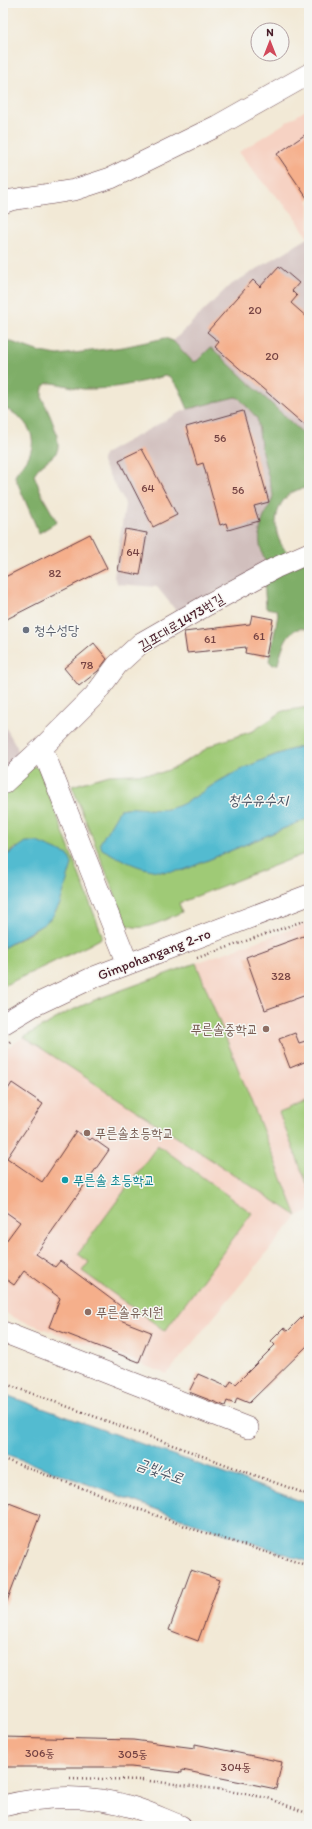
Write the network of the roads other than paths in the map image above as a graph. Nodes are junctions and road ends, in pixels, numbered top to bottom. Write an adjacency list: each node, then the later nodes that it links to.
1 (309, 74): 2 (street)
2 (3, 203)
3 (309, 553): 4 (street, 김포대로1473번길)
4 (42, 748): 5 (street, 김포대로1473번길); 7 (street)
5 (3, 784)
6 (309, 894): 7 (street, Gimpohangang 2-ro)
7 (128, 964): 8 (street, Gimpohangang 2-ro)
8 (9, 1031)
9 (3, 1332): 10 (street)
10 (248, 1428)
11 (3, 1806): 12 (street)
12 (181, 1826)

